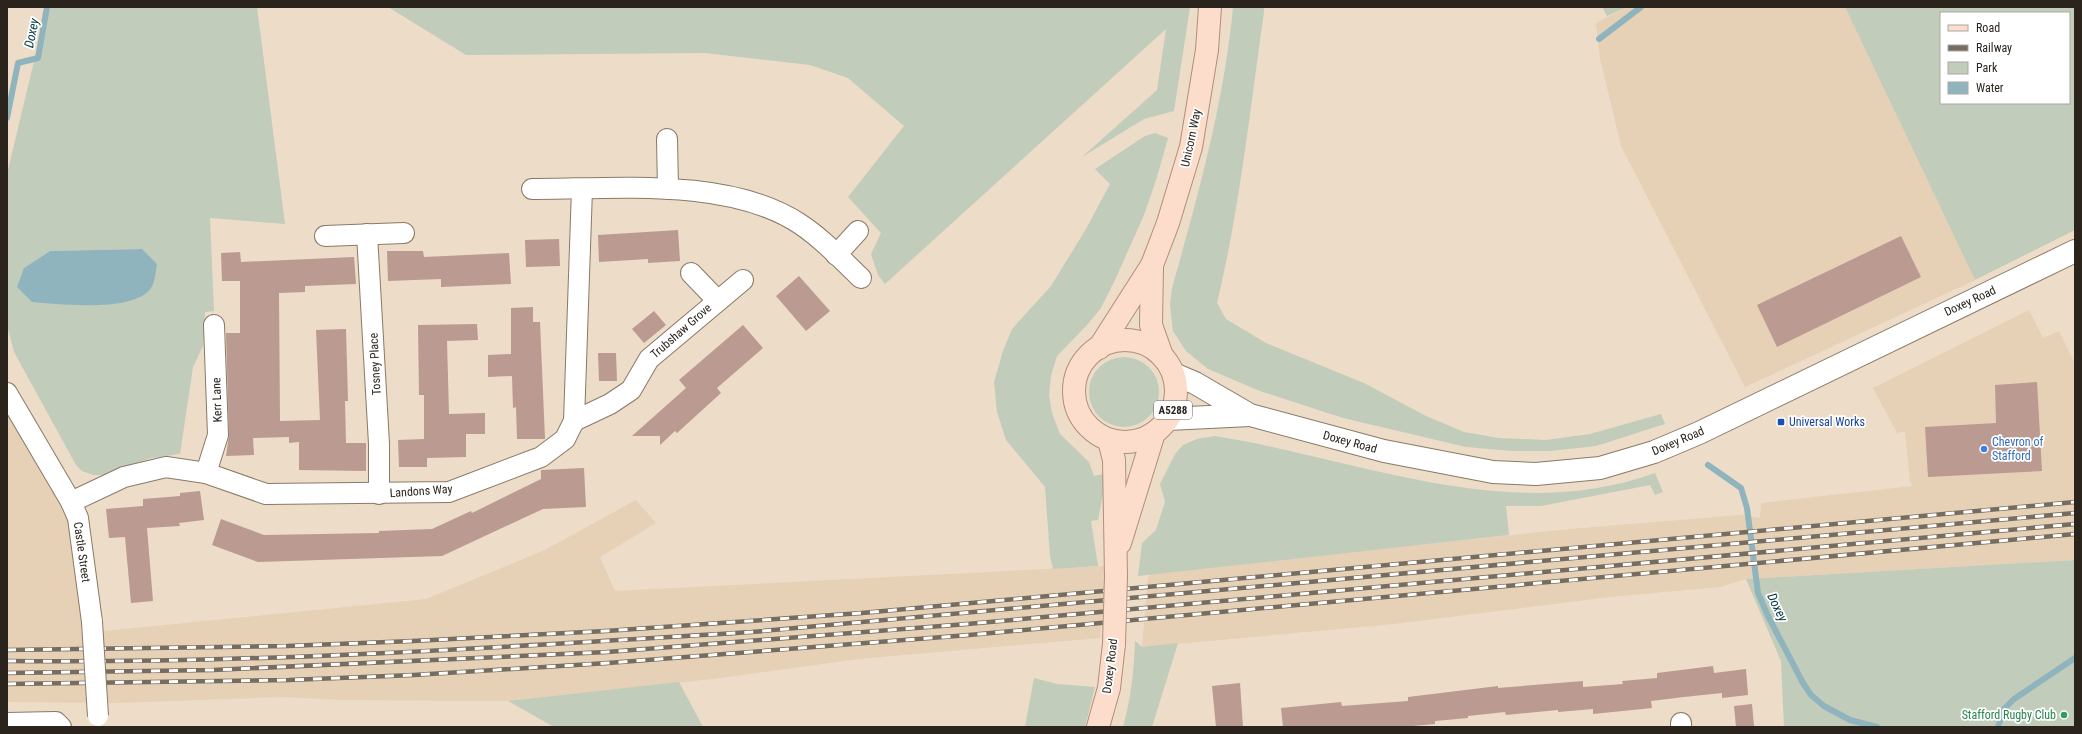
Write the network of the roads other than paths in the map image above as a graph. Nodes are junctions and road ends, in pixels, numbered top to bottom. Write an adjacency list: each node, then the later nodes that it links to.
1 (1210, 7): 12 (main road, Unicorn Way / A5288)
2 (667, 140): 4 (street)
3 (582, 189): 4 (street); 5 (street); 23 (street, Landons Way)
4 (668, 189): 11 (street)
5 (532, 190)
6 (858, 231): 11 (street)
7 (404, 233): 8 (street)
8 (367, 234): 9 (street); 27 (street, Tosney Place)
9 (325, 236)
10 (2075, 251): 22 (street, Doxey Road)
11 (836, 255): 14 (street)
12 (1152, 265): 18 (main road, Unicorn Way / A5288); 19 (main road, Unicorn Way / A5288)
13 (691, 273): 16 (street, Trubshaw Grove)
14 (860, 278)
15 (743, 280): 16 (street, Trubshaw Grove)
16 (717, 300): 23 (street, Trubshaw Grove)
17 (214, 325): 26 (street, Kerr Lane)
18 (1098, 348): 19 (main road, A5288); 25 (main road, A5288)
19 (1162, 356): 20 (main road, A5288)
20 (1174, 374): 22 (street, Doxey Road); 24 (main road, A5288)
21 (7, 393): 28 (street, Castle Street)
22 (1250, 415): 24 (street, Doxey Road)
23 (574, 421): 27 (street, Landons Way)
24 (1161, 426): 25 (main road, A5288); 29 (main road, Doxey Road / A5288)
25 (1109, 440): 29 (main road, Doxey Road / A5288)
26 (206, 473): 27 (street, Landons Way); 28 (street, Landons Way)
27 (379, 494)
28 (71, 502): 30 (street, Castle Street, bridge)
29 (1116, 565): 33 (main road, Doxey Road / A5288, bridge)
30 (101, 722)
31 (7, 723): 32 (street)
32 (61, 727)
33 (1098, 727)

